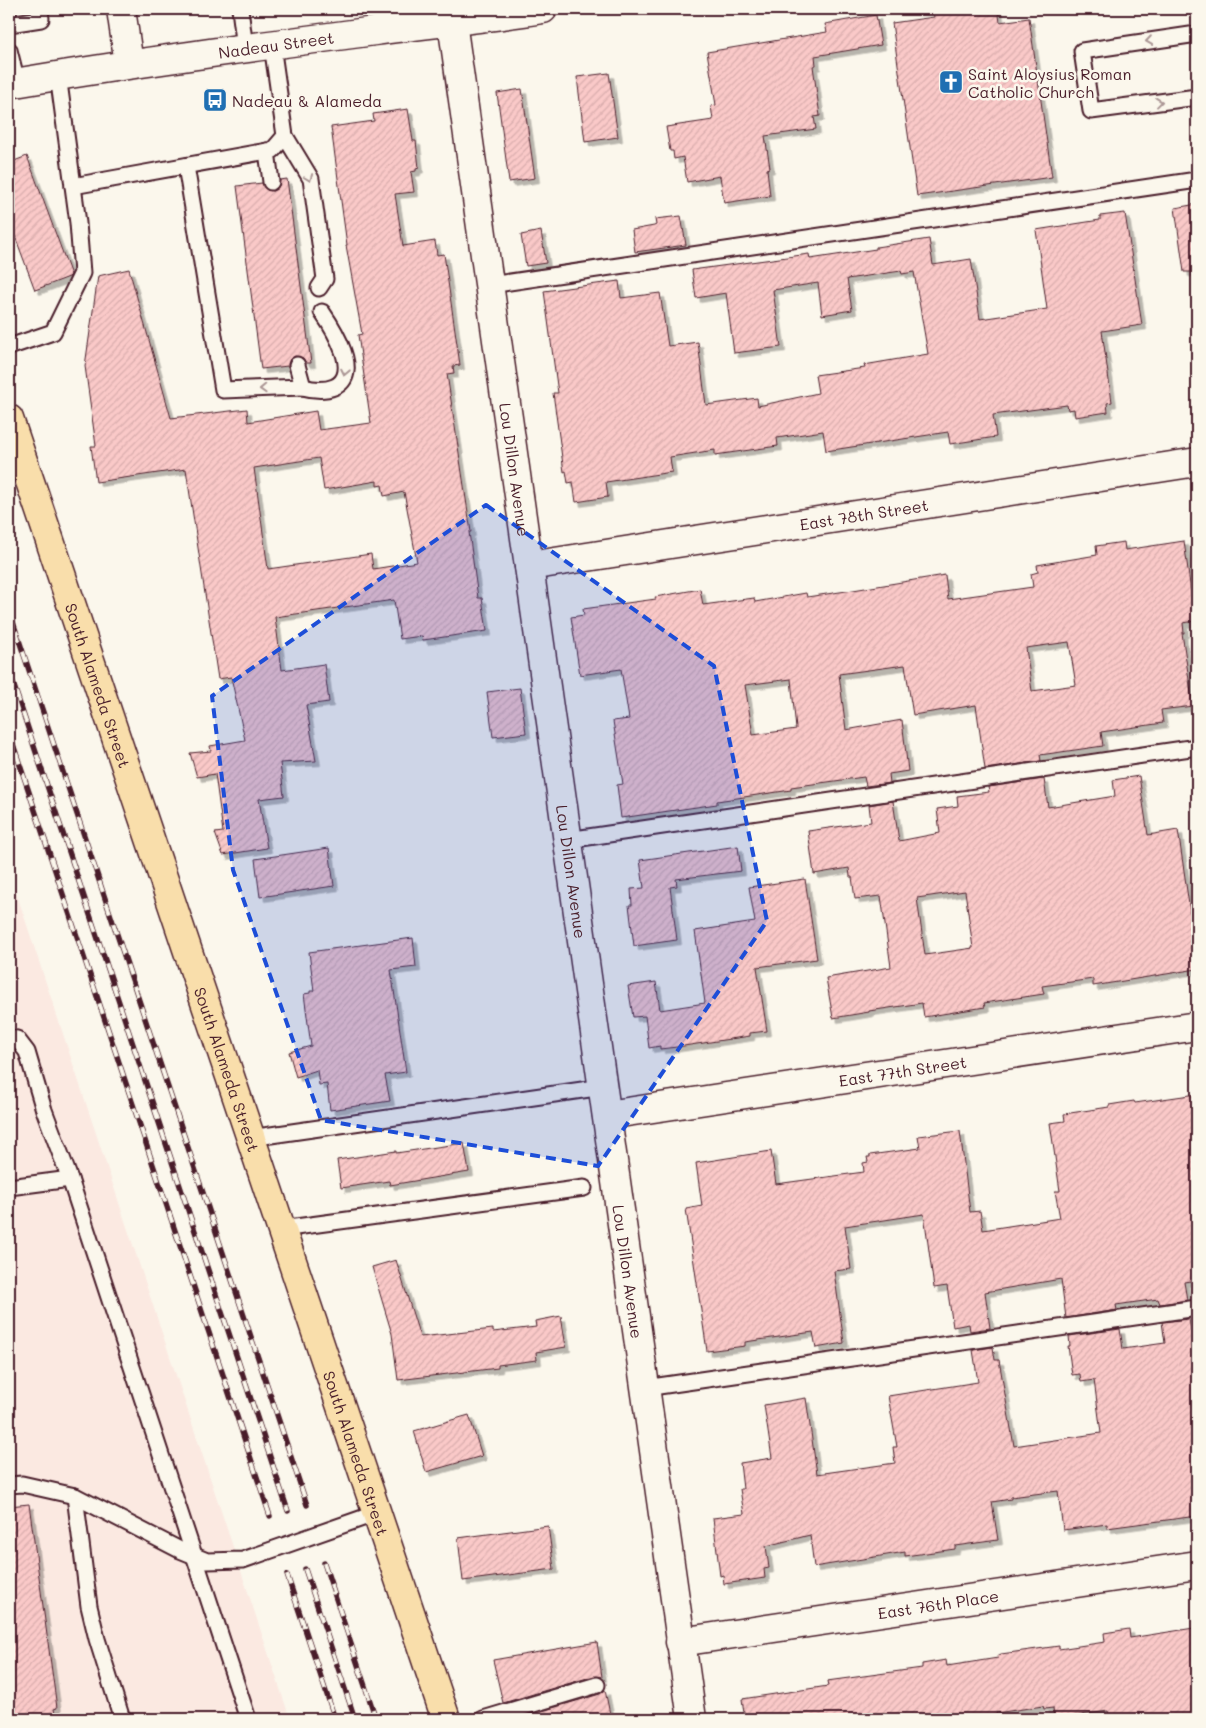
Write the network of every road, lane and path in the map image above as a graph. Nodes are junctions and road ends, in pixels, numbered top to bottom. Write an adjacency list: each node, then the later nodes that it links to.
1 (40, 9): 7 (lane)
2 (121, 9): 12 (street)
3 (240, 9): 10 (lane)
4 (528, 10): 6 (street, Nadeau Street)
5 (382, 19): 6 (street, Nadeau Street); 9 (street, Nadeau Street)
6 (452, 22): 23 (street, Lou Dillon Avenue)
7 (9, 24)
8 (1197, 34): 15 (lane, one-way to 15)
9 (272, 44): 10 (street, Nadeau Street); 16 (lane)
10 (245, 48): 12 (street, Nadeau Street)
11 (9, 50): 14 (lane)
12 (129, 64): 13 (street, Nadeau Street)
13 (58, 76): 14 (street, Nadeau Street); 21 (lane)
14 (13, 83)
15 (1197, 97)
16 (285, 136): 17 (lane); 22 (lane, one-way to 22)
17 (267, 151): 18 (lane); 20 (lane)
18 (186, 166): 21 (lane); 29 (lane, one-way to 18)
19 (1197, 180): 23 (lane)
20 (271, 182)
21 (73, 186): 27 (lane)
22 (326, 284)
23 (490, 285): 32 (street, Lou Dillon Avenue)
24 (337, 310): 26 (lane)
25 (322, 312): 26 (lane)
26 (332, 326): 29 (lane, one-way to 29)
27 (9, 347)
28 (297, 365): 29 (lane)
29 (303, 387)
30 (9, 419): 39 (main road, South Alameda Street)
31 (1197, 462): 32 (street, East 78th Street)
32 (529, 566): 34 (street, Lou Dillon Avenue)
33 (1197, 747): 34 (lane)
34 (568, 840): 37 (street, Lou Dillon Avenue)
35 (1197, 1026): 38 (street, East 77th Street)
36 (9, 1038): 40 (lane)
37 (603, 1087): 38 (street, Lou Dillon Avenue); 39 (lane)
38 (607, 1114): 45 (street, Lou Dillon Avenue)
39 (250, 1138): 43 (main road, South Alameda Street)
40 (70, 1178): 41 (lane); 49 (lane)
41 (9, 1187)
42 (584, 1188): 43 (lane)
43 (281, 1229): 48 (main road, South Alameda Street)
44 (1197, 1308): 45 (lane)
45 (645, 1388): 51 (street, Lou Dillon Avenue)
46 (9, 1485): 47 (lane)
47 (74, 1496): 49 (lane); 53 (lane)
48 (377, 1513): 49 (lane); 55 (main road, South Alameda Street)
49 (195, 1556): 54 (lane)
50 (1197, 1565): 51 (street, East 76th Place)
51 (680, 1642): 57 (street, Lou Dillon Avenue)
52 (597, 1685): 56 (lane)
53 (122, 1719)
54 (248, 1719)
55 (446, 1719)
56 (483, 1719)
57 (692, 1719)

